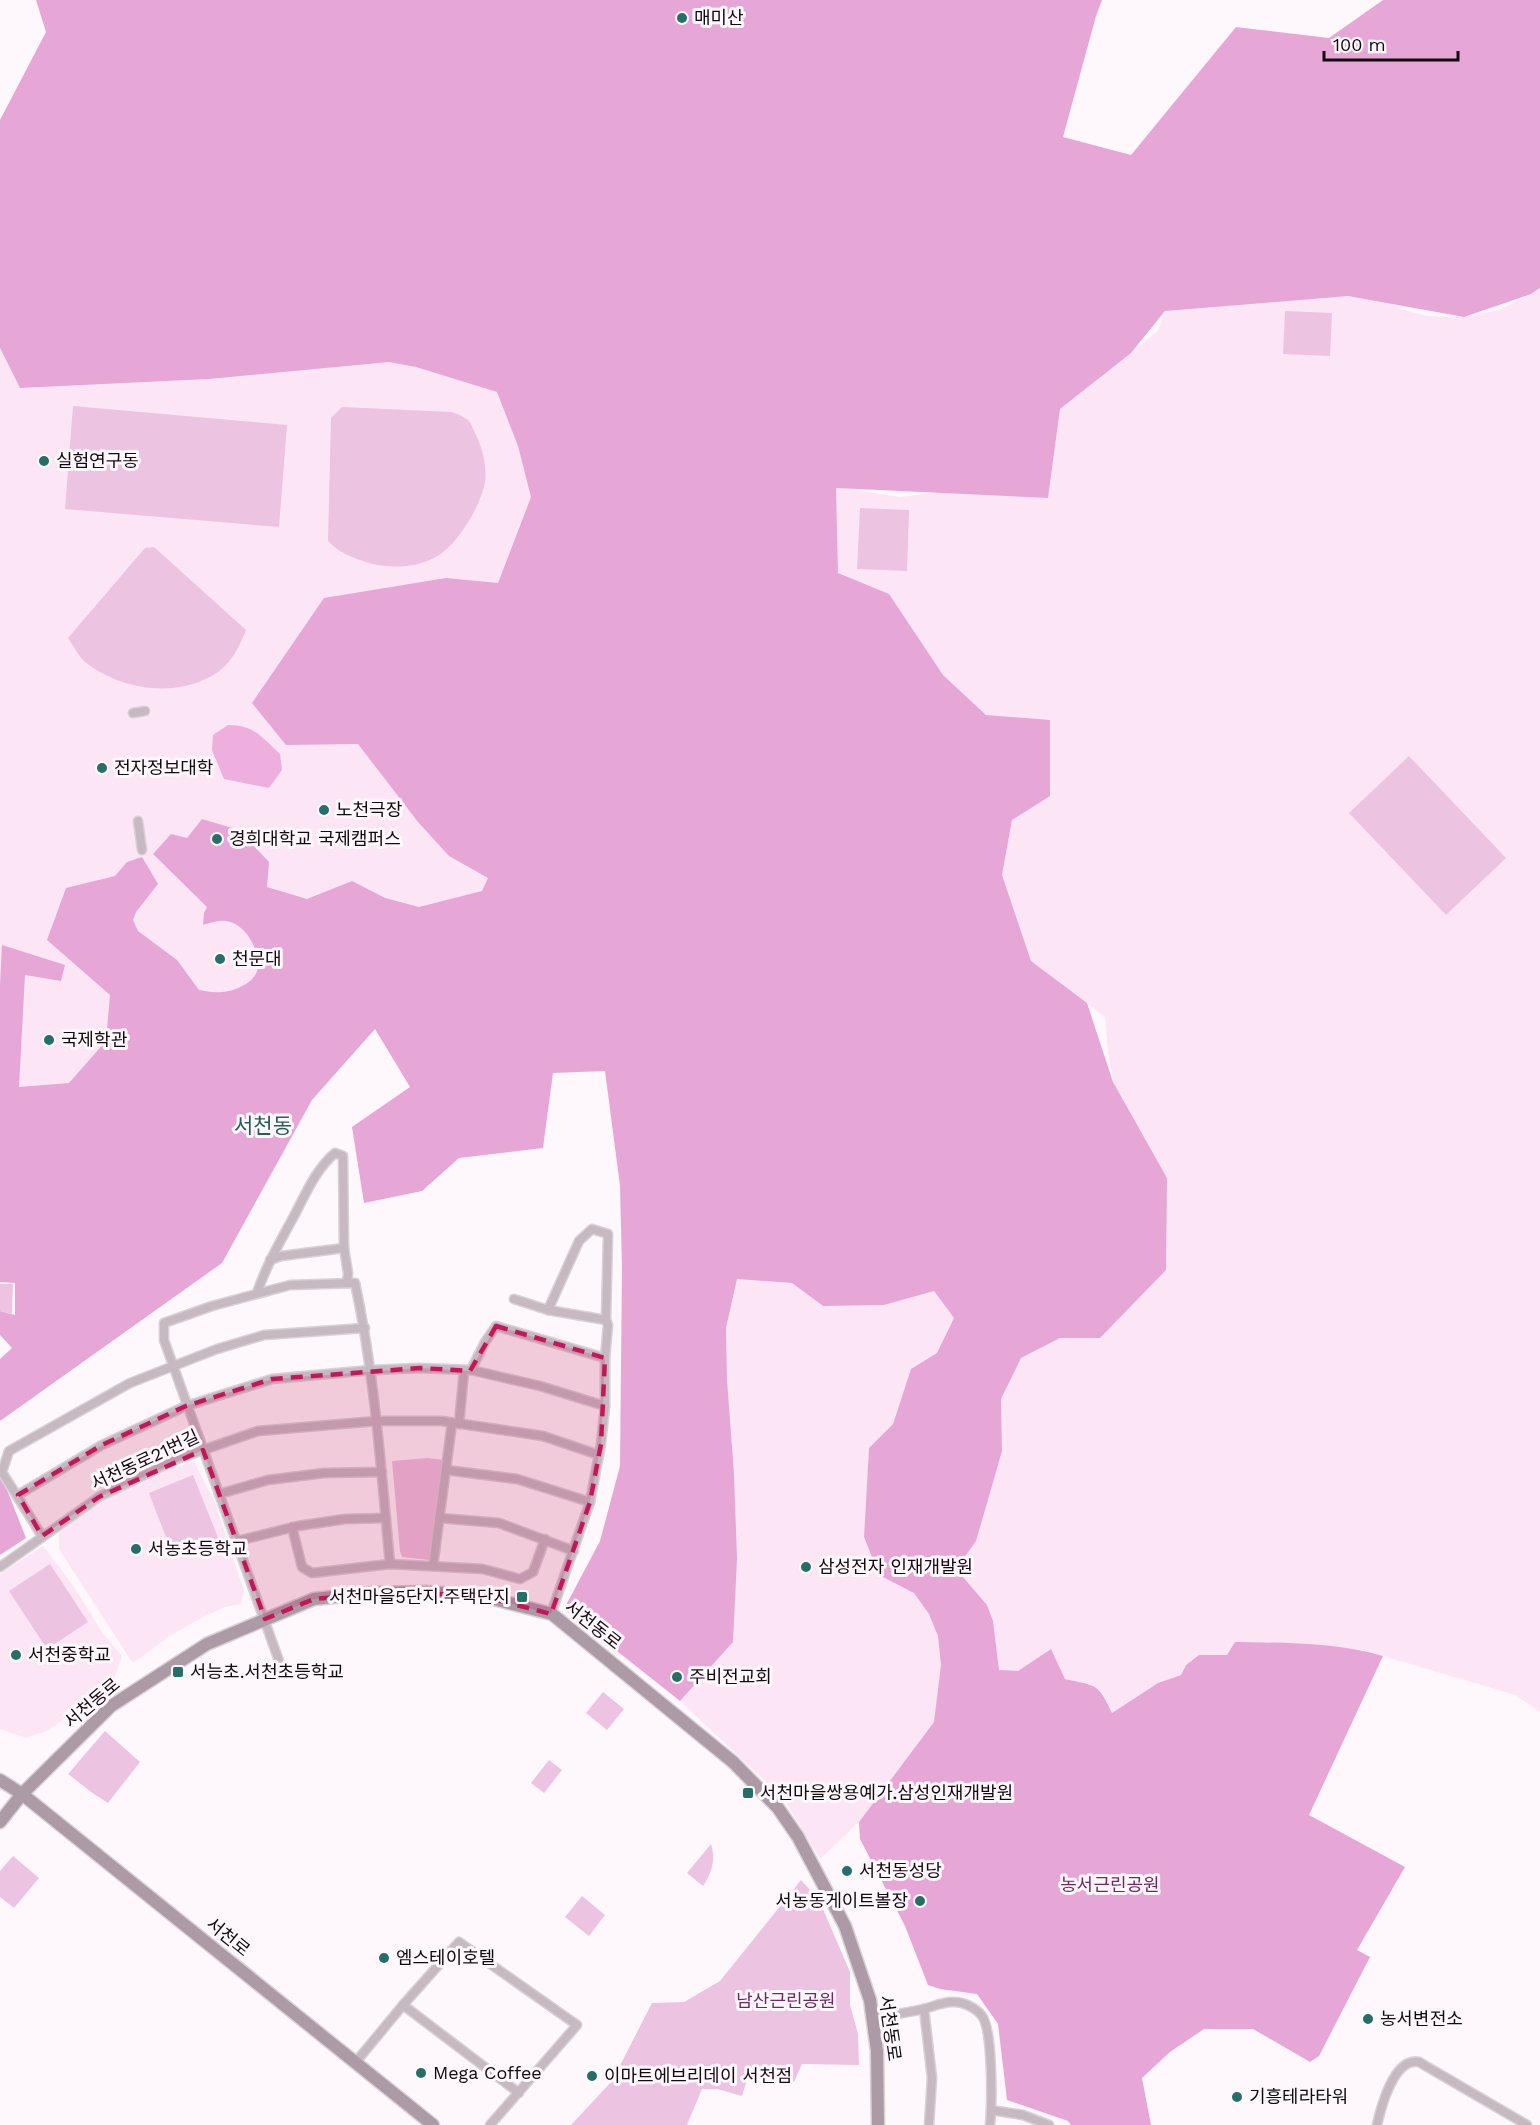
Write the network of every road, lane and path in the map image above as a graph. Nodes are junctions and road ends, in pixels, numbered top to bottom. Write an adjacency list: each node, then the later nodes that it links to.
1 (145, 711): 2 (street)
2 (133, 713)
3 (138, 821): 4 (street)
4 (142, 850)
5 (344, 1248): 6 (street); 6 (street); 7 (street)
6 (270, 1260): 8 (street)
7 (347, 1283): 8 (street, 서천동로21번길); 12 (street)
8 (257, 1293): 14 (street, 서천동로21번길)
9 (514, 1299): 10 (street)
10 (548, 1310): 11 (street); 11 (street)
11 (606, 1320): 13 (street)
12 (365, 1328): 14 (street); 15 (street)
13 (605, 1358): 16 (street); 18 (street)
14 (172, 1366): 17 (street, 서천동로21번길); 26 (street)
15 (371, 1370): 16 (street, 서천동로21번길); 17 (street, 서천동로21번길); 19 (street)
16 (467, 1371): 18 (street, 서천동로21번길); 20 (street)
17 (186, 1406): 21 (street); 26 (street, 서천동로21번길)
18 (605, 1406): 22 (street)
19 (377, 1421): 20 (street, 서천동로21번길); 21 (street, 서천동로21번길); 24 (street)
20 (456, 1423): 22 (street, 서천동로21번길); 23 (street)
21 (203, 1450): 25 (street); 31 (street, 서천동로21번길)
22 (599, 1455): 27 (street)
23 (446, 1470): 27 (street); 29 (street)
24 (382, 1472): 25 (street); 28 (street)
25 (219, 1494): 33 (street)
26 (18, 1496): 31 (street)
27 (590, 1502): 34 (street)
28 (386, 1518): 30 (street); 35 (street)
29 (439, 1518): 32 (street); 36 (street)
30 (291, 1527): 33 (street); 35 (street)
31 (42, 1536): 37 (street, 서천동로21번길)
32 (545, 1539): 34 (street); 36 (street)
33 (237, 1541): 39 (street)
34 (574, 1551): 38 (street)
35 (390, 1564): 36 (street)
36 (433, 1566)
37 (0, 1567)
38 (551, 1614): 39 (street, 서천동로); 46 (street, 서천동로)
39 (265, 1619): 40 (street); 42 (street, 서천동로)
40 (283, 1672)
41 (0, 1780): 42 (street, 서천로)
42 (22, 1794): 43 (street, 서천동로); 47 (street, 서천로)
43 (0, 1822)
44 (403, 2005): 47 (street); 48 (street); 48 (street)
45 (924, 2009): 46 (street); 49 (street); 53 (street)
46 (873, 2018): 52 (street, 서천동로)
47 (355, 2063): 50 (street, 서천로)
48 (519, 2093): 51 (street)
49 (991, 2110): 54 (street); 55 (street)
50 (433, 2125)
51 (490, 2125)
52 (878, 2125)
53 (929, 2125)
54 (990, 2125)
55 (1049, 2125)
56 (1377, 2125): 57 (street)
57 (1527, 2125)

